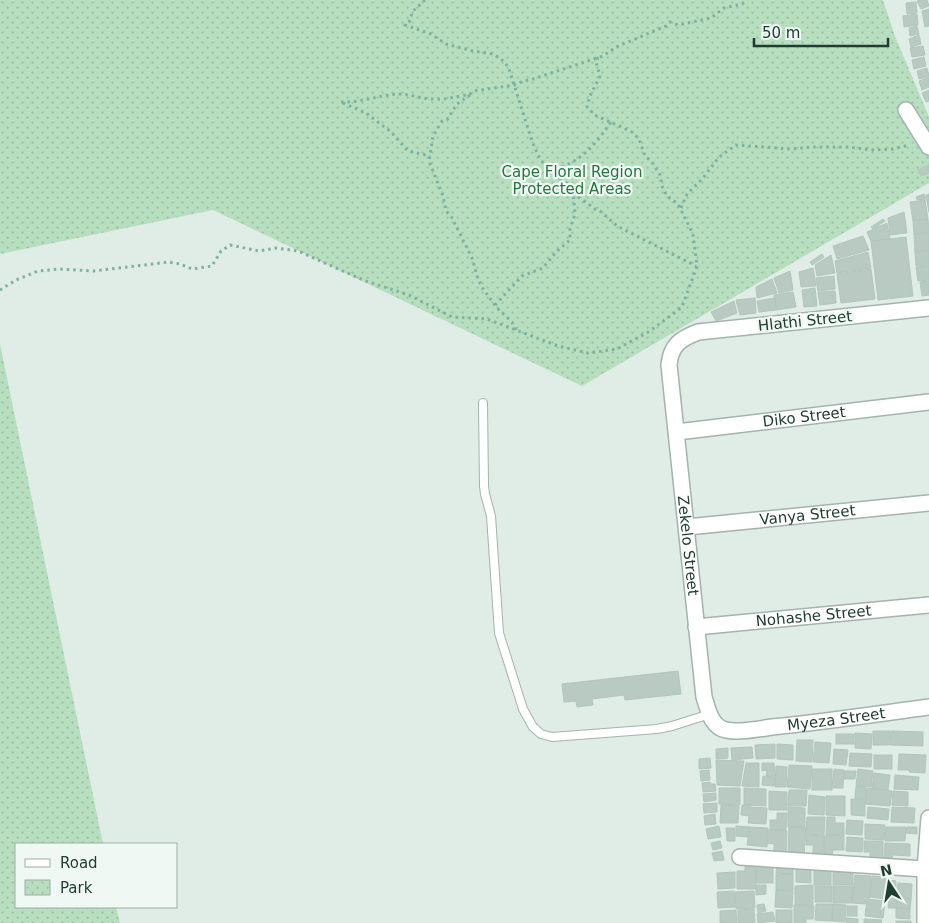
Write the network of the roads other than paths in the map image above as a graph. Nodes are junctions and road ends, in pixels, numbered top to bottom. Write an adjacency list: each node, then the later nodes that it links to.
1 (906, 110): 2 (street)
2 (927, 145)
3 (929, 308): 4 (street, Hlathi Street)
4 (682, 338): 7 (street, Zekelo Street)
5 (929, 402): 7 (street, Diko Street)
6 (483, 404): 13 (lane)
7 (677, 432): 9 (street, Zekelo Street)
8 (929, 503): 9 (street, Vanya Street)
9 (687, 527): 11 (street, Zekelo Street)
10 (929, 605): 11 (street, Nohashe Street)
11 (696, 627): 13 (street, Zekelo Street)
12 (929, 707): 13 (street, Myeza Street)
13 (710, 714)
14 (929, 818): 16 (street)
15 (740, 857): 16 (street)
16 (927, 860): 17 (street)
17 (925, 923)

